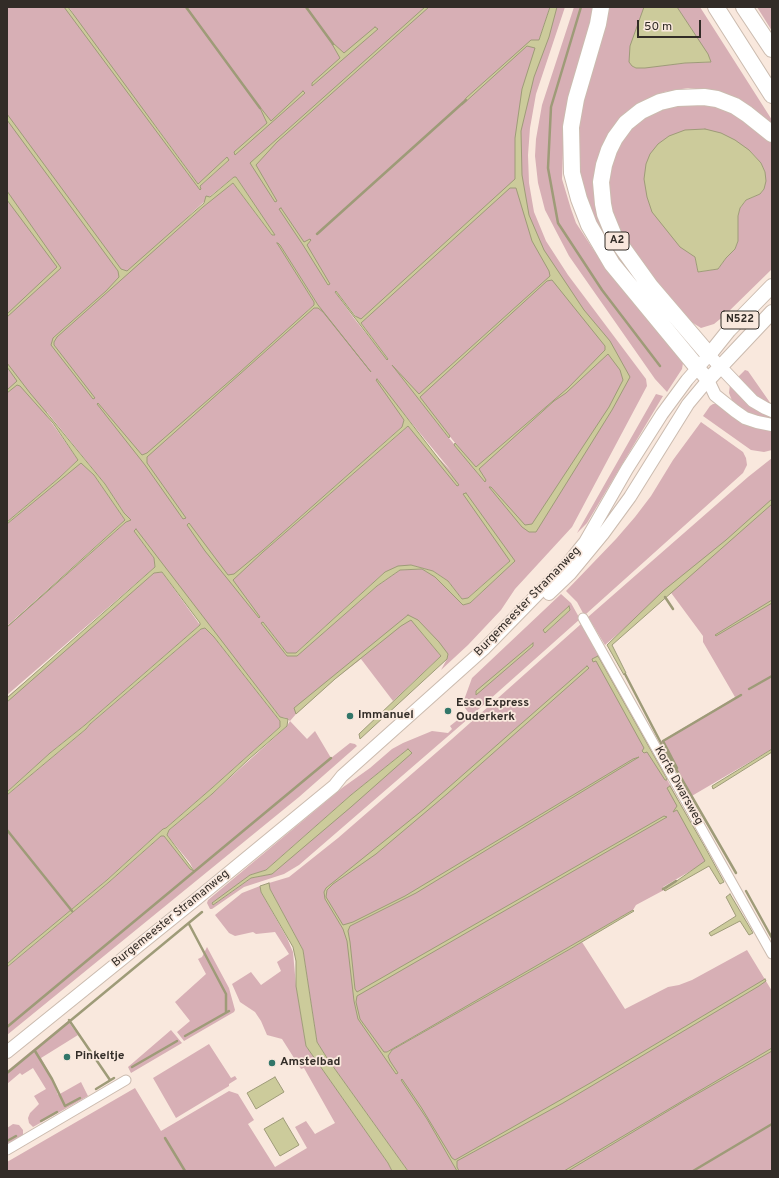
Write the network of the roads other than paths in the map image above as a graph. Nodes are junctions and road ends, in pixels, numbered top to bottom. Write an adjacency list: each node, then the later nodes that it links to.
1 (601, 7): 10 (highway, A2)
2 (716, 7): 5 (highway)
3 (744, 7): 4 (highway)
4 (772, 50)
5 (772, 95)
6 (772, 134): 9 (highway, A2)
7 (772, 286): 9 (main road, Burgemeester Stramanweg / N522)
8 (772, 312): 11 (main road, Burgemeester Stramanweg / N522)
9 (709, 354): 10 (main road, Burgemeester Stramanweg / N522); 11 (main road)
10 (697, 367): 11 (main road); 12 (main road); 18 (main road, Burgemeester Stramanweg / N522)
11 (720, 367): 12 (main road, Burgemeester Stramanweg / N522); 15 (main road)
12 (708, 380): 13 (main road); 14 (main road, Burgemeester Stramanweg / N522)
13 (715, 395): 14 (main road); 16 (main road)
14 (688, 404): 18 (main road, Burgemeester Stramanweg / N522)
15 (772, 411)
16 (772, 425)
17 (583, 618): 19 (street, Korte Dwarsweg)
18 (334, 786): 20 (main road, Burgemeester Stramanweg / N522)
19 (772, 954)
20 (7, 1052)
21 (126, 1080): 22 (street)
22 (7, 1150)

